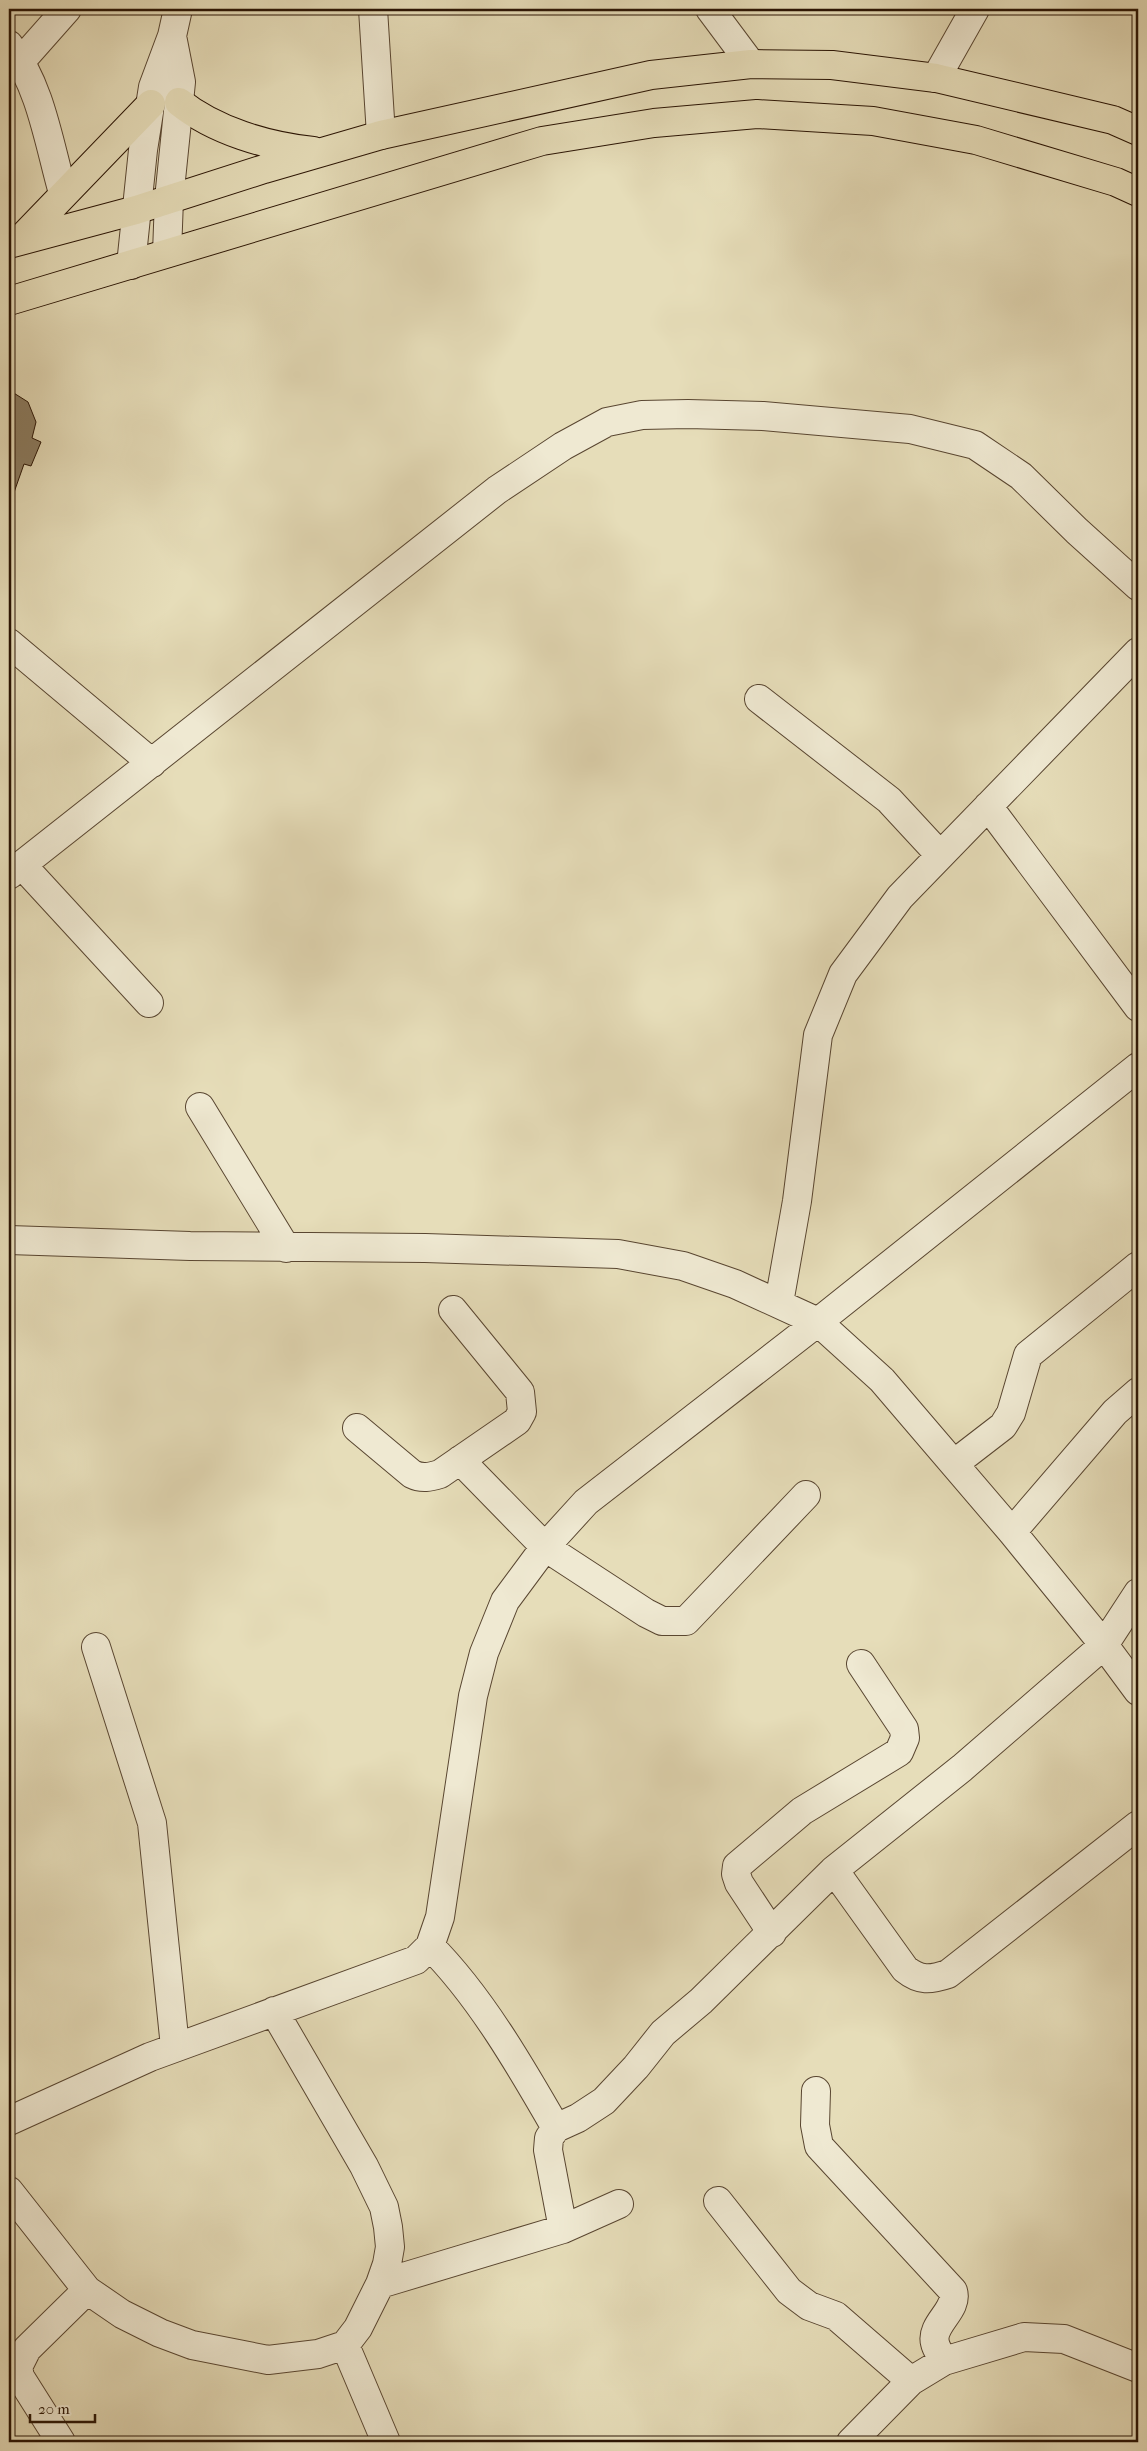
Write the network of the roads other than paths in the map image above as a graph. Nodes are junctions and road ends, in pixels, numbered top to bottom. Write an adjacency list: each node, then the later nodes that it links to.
1 (67, 9): 7 (street)
2 (178, 9): 6 (street)
3 (372, 9): 13 (street)
4 (710, 9): 8 (street)
5 (975, 9): 9 (street)
6 (172, 36): 10 (street); 11 (street)
7 (15, 53): 16 (street)
8 (751, 64): 9 (main road); 13 (main road)
9 (936, 78): 12 (main road)
10 (179, 102): 14 (main road); 17 (street)
11 (151, 104): 16 (main road); 18 (street)
12 (1138, 131)
13 (381, 136): 14 (main road)
14 (327, 152): 17 (main road)
15 (1138, 192): 20 (main road)
16 (63, 193): 19 (main road)
17 (169, 199): 18 (main road); 20 (street)
18 (136, 210): 19 (main road); 21 (street)
19 (14, 243)
20 (166, 253): 21 (main road)
21 (131, 265): 22 (main road)
22 (9, 301)
23 (1138, 586): 27 (street)
24 (9, 643): 27 (street)
25 (1138, 652): 28 (street)
26 (759, 699): 29 (street)
27 (152, 763): 30 (street)
28 (988, 806): 29 (street); 32 (street)
29 (939, 854): 38 (street)
30 (15, 870): 31 (street)
31 (149, 1003)
32 (1138, 1007)
33 (1138, 1067): 40 (street)
34 (200, 1107): 36 (street)
35 (9, 1240): 36 (street)
36 (286, 1248): 38 (street)
37 (1138, 1266): 44 (street)
38 (779, 1303): 40 (street)
39 (453, 1310): 43 (street)
40 (818, 1322): 44 (street); 47 (street)
41 (1138, 1392): 46 (street)
42 (357, 1428): 43 (street)
43 (460, 1460): 47 (street)
44 (955, 1463): 46 (street)
45 (806, 1495): 47 (street)
46 (1012, 1532): 49 (street)
47 (545, 1547): 56 (street)
48 (1138, 1593): 49 (street)
49 (1104, 1645): 52 (street); 54 (street)
50 (96, 1647): 58 (street)
51 (861, 1664): 55 (street)
52 (1138, 1691)
53 (1138, 1825): 54 (street)
54 (834, 1870): 55 (street)
55 (772, 1933): 61 (street)
56 (430, 1946): 57 (street); 61 (street)
57 (274, 2011): 58 (street); 66 (street)
58 (175, 2047): 60 (street)
59 (816, 2091): 69 (street)
60 (9, 2121)
61 (556, 2128): 65 (street)
62 (9, 2191): 67 (street)
63 (718, 2202): 71 (street)
64 (620, 2204): 65 (street)
65 (563, 2230): 66 (street)
66 (380, 2284): 68 (street)
67 (87, 2290): 68 (street); 72 (street)
68 (345, 2345): 73 (street)
69 (944, 2361): 70 (street); 71 (street)
70 (1138, 2368)
71 (911, 2381): 74 (street)
72 (61, 2442)
73 (386, 2442)
74 (851, 2442)

